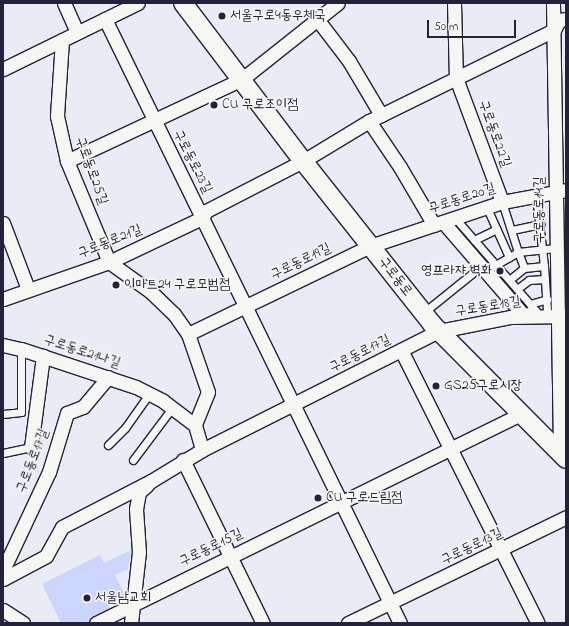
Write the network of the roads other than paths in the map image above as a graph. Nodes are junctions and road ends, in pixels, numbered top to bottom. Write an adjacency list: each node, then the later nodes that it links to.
1 (64, 3): 11 (street)
2 (138, 3): 7 (street)
3 (183, 3): 15 (main road, 구로동로)
4 (338, 3): 8 (street)
5 (454, 3): 14 (street, 구로동로22길)
6 (553, 3): 10 (street, 구로동로14길)
7 (105, 19): 11 (street); 17 (street)
8 (317, 19): 15 (street); 16 (street)
9 (566, 19): 10 (street)
10 (554, 30): 14 (street); 21 (street, 구로동로14길)
11 (78, 32): 12 (street)
12 (62, 40): 13 (street); 19 (street, 구로동로25길)
13 (3, 69)
14 (456, 78): 16 (street); 23 (street, 구로동로22길)
15 (242, 79): 17 (street, 구로동로23길); 20 (main road, 구로동로)
16 (381, 115): 18 (street)
17 (153, 120): 19 (street, 구로동로23길); 25 (street, 구로동로23길)
18 (369, 121): 20 (street); 26 (street)
19 (67, 161): 37 (street, 구로동로25길)
20 (303, 161): 25 (street, 구로동로21길); 32 (main road, 구로동로)
21 (561, 190): 22 (street, 구로동로20길); 33 (street, 구로동로14길)
22 (536, 195): 23 (street, 구로동로20길); 28 (lane)
23 (502, 202): 24 (street, 구로동로20길); 30 (lane)
24 (487, 208): 26 (street, 구로동로20길); 29 (lane)
25 (202, 218): 37 (street, 구로동로21길); 47 (street)
26 (444, 221): 31 (lane); 32 (street, 구로동로20길); 39 (street)
27 (3, 223): 43 (street)
28 (540, 224): 30 (lane); 34 (lane)
29 (497, 229): 31 (lane); 36 (lane)
30 (512, 230): 35 (lane)
31 (474, 240): 39 (lane)
32 (370, 246): 47 (street, 구로동로19길); 50 (main road, 구로동로)
33 (556, 248): 34 (lane); 51 (street, 구로동로14길)
34 (543, 249): 35 (lane); 38 (lane)
35 (518, 252): 36 (lane); 40 (lane)
36 (509, 257): 39 (lane)
37 (109, 262): 43 (street, 구로동로21길); 53 (street)
38 (544, 266): 40 (lane); 41 (lane)
39 (487, 268): 42 (lane); 48 (street); 50 (lane)
40 (524, 268): 42 (lane)
41 (545, 279): 44 (lane); 46 (lane)
42 (508, 280): 44 (lane)
43 (28, 289): 45 (street, 구로동로21길)
44 (517, 290): 48 (lane)
45 (3, 299)
46 (547, 299): 48 (lane); 51 (lane)
47 (246, 306): 53 (street, 구로동로19길); 60 (street)
48 (525, 311): 49 (lane); 49 (lane); 51 (street, 구로동로18길); 52 (street, 구로동로18길)
49 (536, 311): 51 (lane)
50 (423, 313): 52 (main road, 구로동로)
51 (557, 313): 64 (street, 구로동로14길)
52 (439, 331): 56 (street, 구로동로17길); 63 (main road, 구로동로)
53 (188, 334): 65 (street)
54 (3, 345): 55 (street, 구로동로21나길)
55 (21, 349): 57 (street, 구로동로21나길); 62 (lane)
56 (401, 350): 60 (street, 구로동로17길); 68 (street)
57 (43, 356): 58 (street, 구로동로21나길); 67 (street)
58 (108, 377): 59 (street, 구로동로21나길); 79 (street, 구로동로17길)
59 (149, 394): 61 (street, 구로동로21나길); 66 (lane)
60 (295, 405): 69 (street, 구로동로17길); 75 (street)
61 (172, 408): 65 (street, 구로동로21나길); 72 (lane)
62 (3, 414)
63 (521, 414): 68 (street, 구로동로15길); 71 (main road, 구로동로)
64 (563, 417): 71 (street, 구로동로14길)
65 (195, 425): 69 (street)
66 (108, 445)
67 (31, 447): 70 (lane)
68 (451, 449): 75 (street, 구로동로15길); 77 (street)
69 (202, 450): 73 (street, 구로동로17길)
70 (3, 453)
71 (563, 456)
72 (133, 460)
73 (183, 460): 74 (street, 구로동로17길); 78 (street)
74 (151, 481): 80 (street, 구로동로17길); 82 (street, 구로동로17길)
75 (340, 502): 78 (street, 구로동로15길); 81 (street)
76 (566, 517): 77 (street, 구로동로13길)
77 (502, 550): 81 (street, 구로동로13길); 90 (street)
78 (230, 556): 82 (street, 구로동로15길); 87 (street)
79 (3, 570)
80 (3, 579)
81 (391, 603): 88 (street, 구로동로13길); 89 (street)
82 (135, 604): 85 (street, 구로동로15길); 86 (street, 구로동로17길)
83 (3, 610): 84 (street)
84 (23, 623)
85 (96, 623)
86 (131, 623)
87 (263, 623)
88 (348, 623)
89 (400, 623)
90 (538, 623)

